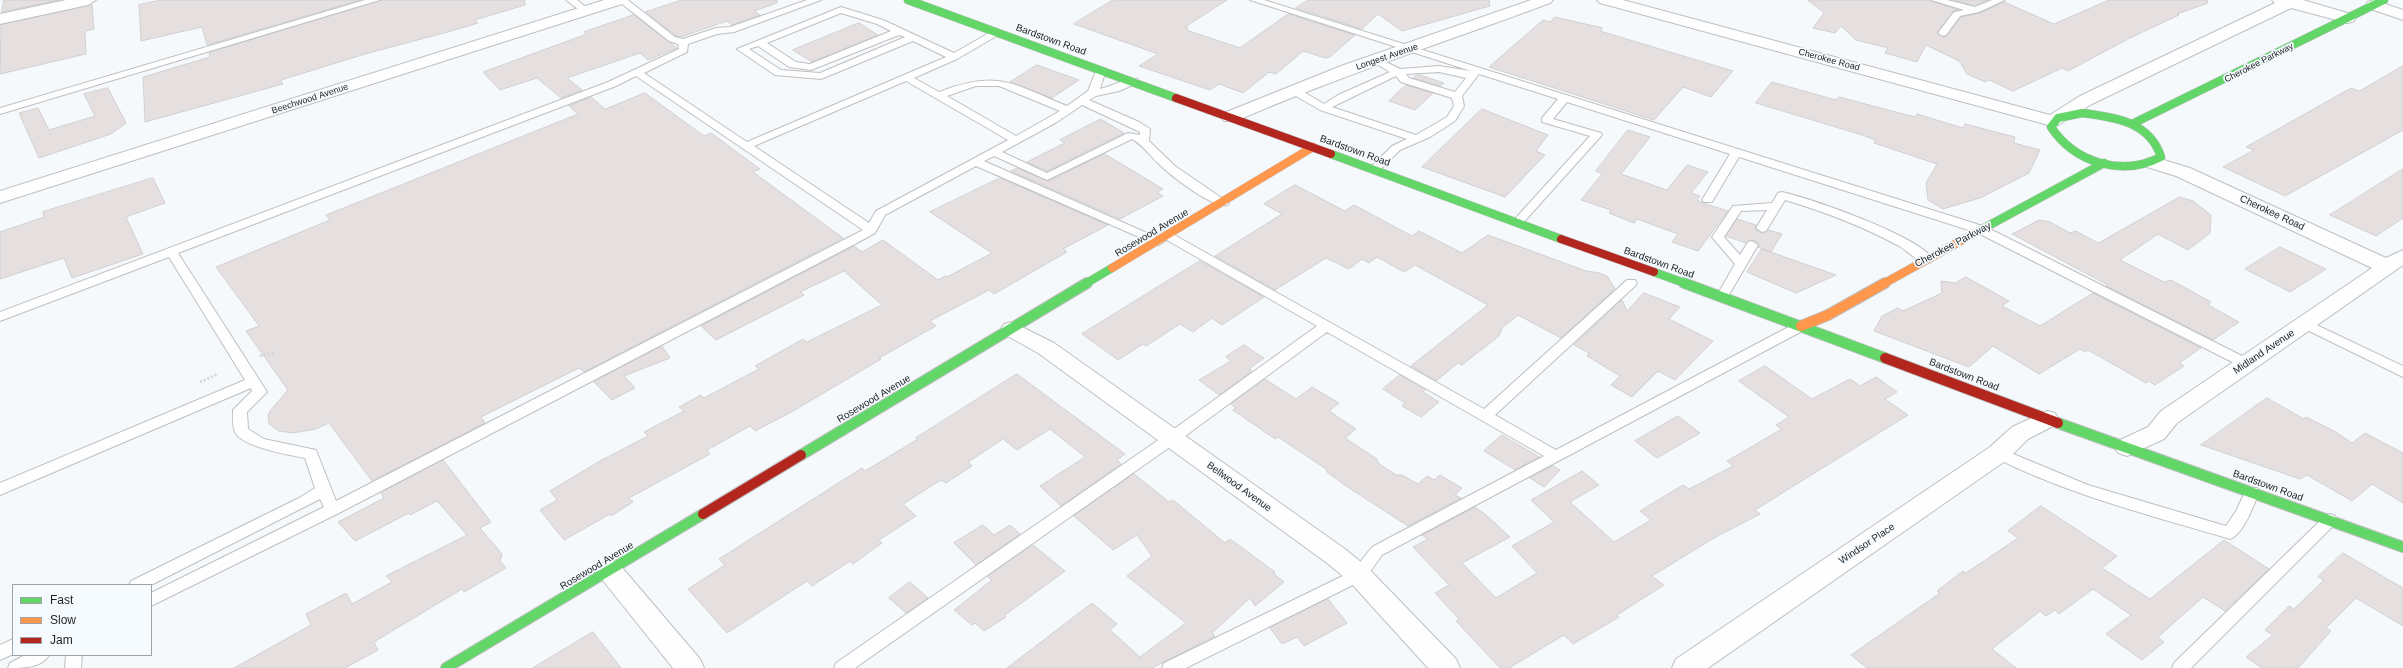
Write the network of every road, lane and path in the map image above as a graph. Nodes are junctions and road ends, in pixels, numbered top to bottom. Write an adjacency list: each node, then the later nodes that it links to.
1 (88, 0): 18 (street)
2 (375, 0): 42 (lane)
3 (571, 0): 15 (lane)
4 (621, 0): 15 (street, Beechwood Avenue); 23 (lane)
5 (816, 0): 23 (lane)
6 (1255, 0): 25 (lane)
7 (1545, 0): 25 (street, Longest Avenue)
8 (1605, 0): 44 (street, Cherokee Road)
9 (1936, 0): 14 (lane)
10 (2000, 0): 14 (lane)
11 (912, 1): 20 (main road, Bardstown Road)
12 (2288, 1): 17 (street); 44 (street)
13 (2379, 3): 16 (street); 17 (main road, Cherokee Parkway)
14 (1976, 10): 21 (lane)
15 (586, 11): 57 (street, Beechwood Avenue)
16 (2403, 15)
17 (2348, 18): 45 (main road, Cherokee Parkway)
18 (0, 19)
19 (900, 32): 22 (lane); 24 (lane); 24 (lane)
20 (997, 32): 26 (lane); 28 (main road, Bardstown Road)
21 (1943, 33)
22 (912, 38): 24 (lane); 26 (lane)
23 (683, 42): 30 (lane)
24 (759, 42)
25 (1408, 49): 27 (street, Longest Avenue); 31 (lane)
26 (954, 57): 32 (lane)
27 (1376, 60): 29 (lane); 34 (street, Longest Avenue)
28 (1101, 70): 33 (main road, Bardstown Road); 35 (lane)
29 (1398, 72): 31 (lane); 37 (lane); 40 (lane)
30 (638, 73): 49 (lane); 67 (lane)
31 (1474, 74): 37 (lane); 38 (lane)
32 (907, 78): 36 (lane); 49 (lane)
33 (1133, 81): 35 (lane); 43 (main road, Bardstown Road)
34 (1293, 90): 40 (lane); 43 (street, Longest Avenue)
35 (1093, 93): 39 (lane)
36 (939, 96): 41 (lane); 47 (lane)
37 (1457, 96): 46 (lane)
38 (1565, 98): 52 (lane); 61 (lane)
39 (1082, 101): 41 (lane); 48 (lane)
40 (1324, 108): 46 (lane)
41 (1068, 110): 47 (lane)
42 (0, 111)
43 (1230, 117): 50 (main road, Bardstown Road)
44 (2055, 119): 45 (main road); 54 (main road)
45 (2132, 124): 55 (main road)
46 (1418, 139): 56 (lane)
47 (1016, 140): 51 (lane)
48 (1144, 141): 51 (lane); 59 (lane)
49 (746, 146): 63 (lane)
50 (1313, 147): 56 (main road, Bardstown Road); 59 (main road, Rosewood Avenue)
51 (994, 152): 53 (lane)
52 (1736, 152): 58 (lane); 64 (lane)
53 (976, 162): 63 (lane); 65 (lane)
54 (2104, 163): 55 (main road); 64 (main road, Cherokee Parkway)
55 (2154, 163): 69 (street, Cherokee Road)
56 (1374, 170): 61 (main road, Bardstown Road)
57 (0, 197)
58 (1708, 200)
59 (1223, 203): 65 (main road, Rosewood Avenue)
60 (1774, 206): 62 (lane); 68 (lane); 70 (lane)
61 (1518, 222): 72 (main road, Bardstown Road)
62 (1762, 228)
63 (870, 230): 92 (lane)
64 (1982, 230): 68 (main road, Cherokee Parkway); 80 (lane)
65 (1164, 238): 75 (lane); 77 (main road, Rosewood Avenue)
66 (1752, 245): 70 (lane)
67 (172, 253): 73 (lane); 82 (lane)
68 (1927, 259): 76 (main road, Cherokee Parkway)
69 (2395, 262): 74 (street, Midland Avenue)
70 (1741, 263): 72 (lane)
71 (1631, 283): 83 (lane)
72 (1722, 297): 76 (main road, Bardstown Road)
73 (0, 317)
74 (2306, 324): 80 (street, Midland Avenue); 81 (lane)
75 (1326, 326): 83 (lane); 85 (lane)
76 (1801, 326): 84 (main road, Bardstown Road); 88 (lane)
77 (1012, 329): 85 (street, Bellwood Avenue); 95 (main road, Rosewood Avenue)
78 (275, 353): 79 (path)
79 (257, 356)
80 (2246, 364): 86 (street, Midland Avenue)
81 (2403, 372)
82 (252, 382): 89 (lane); 90 (lane)
83 (1485, 416): 88 (lane)
84 (2047, 419): 86 (main road, Bardstown Road); 87 (street, Windsor Place)
85 (1172, 438): 96 (street, Bellwood Avenue); 107 (lane)
86 (2127, 447): 91 (main road, Bardstown Road)
87 (1999, 453): 91 (lane); 110 (street, Windsor Place)
88 (1555, 456): 96 (lane)
89 (0, 489)
90 (324, 489): 92 (lane); 97 (lane)
91 (2252, 492): 93 (main road, Bardstown Road)
92 (334, 509): 98 (lane)
93 (2330, 520): 94 (main road, Bardstown Road); 111 (lane)
94 (2403, 547)
95 (610, 571): 105 (main road, Rosewood Avenue); 106 (street)
96 (1359, 575): 108 (lane); 109 (street, Bellwood Avenue)
97 (139, 584)
98 (152, 600)
99 (12, 647): 100 (lane)
100 (0, 653)
101 (39, 656): 103 (lane)
102 (74, 656): 104 (lane)
103 (16, 668)
104 (74, 668)
105 (446, 668)
106 (690, 668)
107 (842, 668)
108 (1170, 668)
109 (1446, 668)
110 (1686, 668)
111 (2180, 668)

